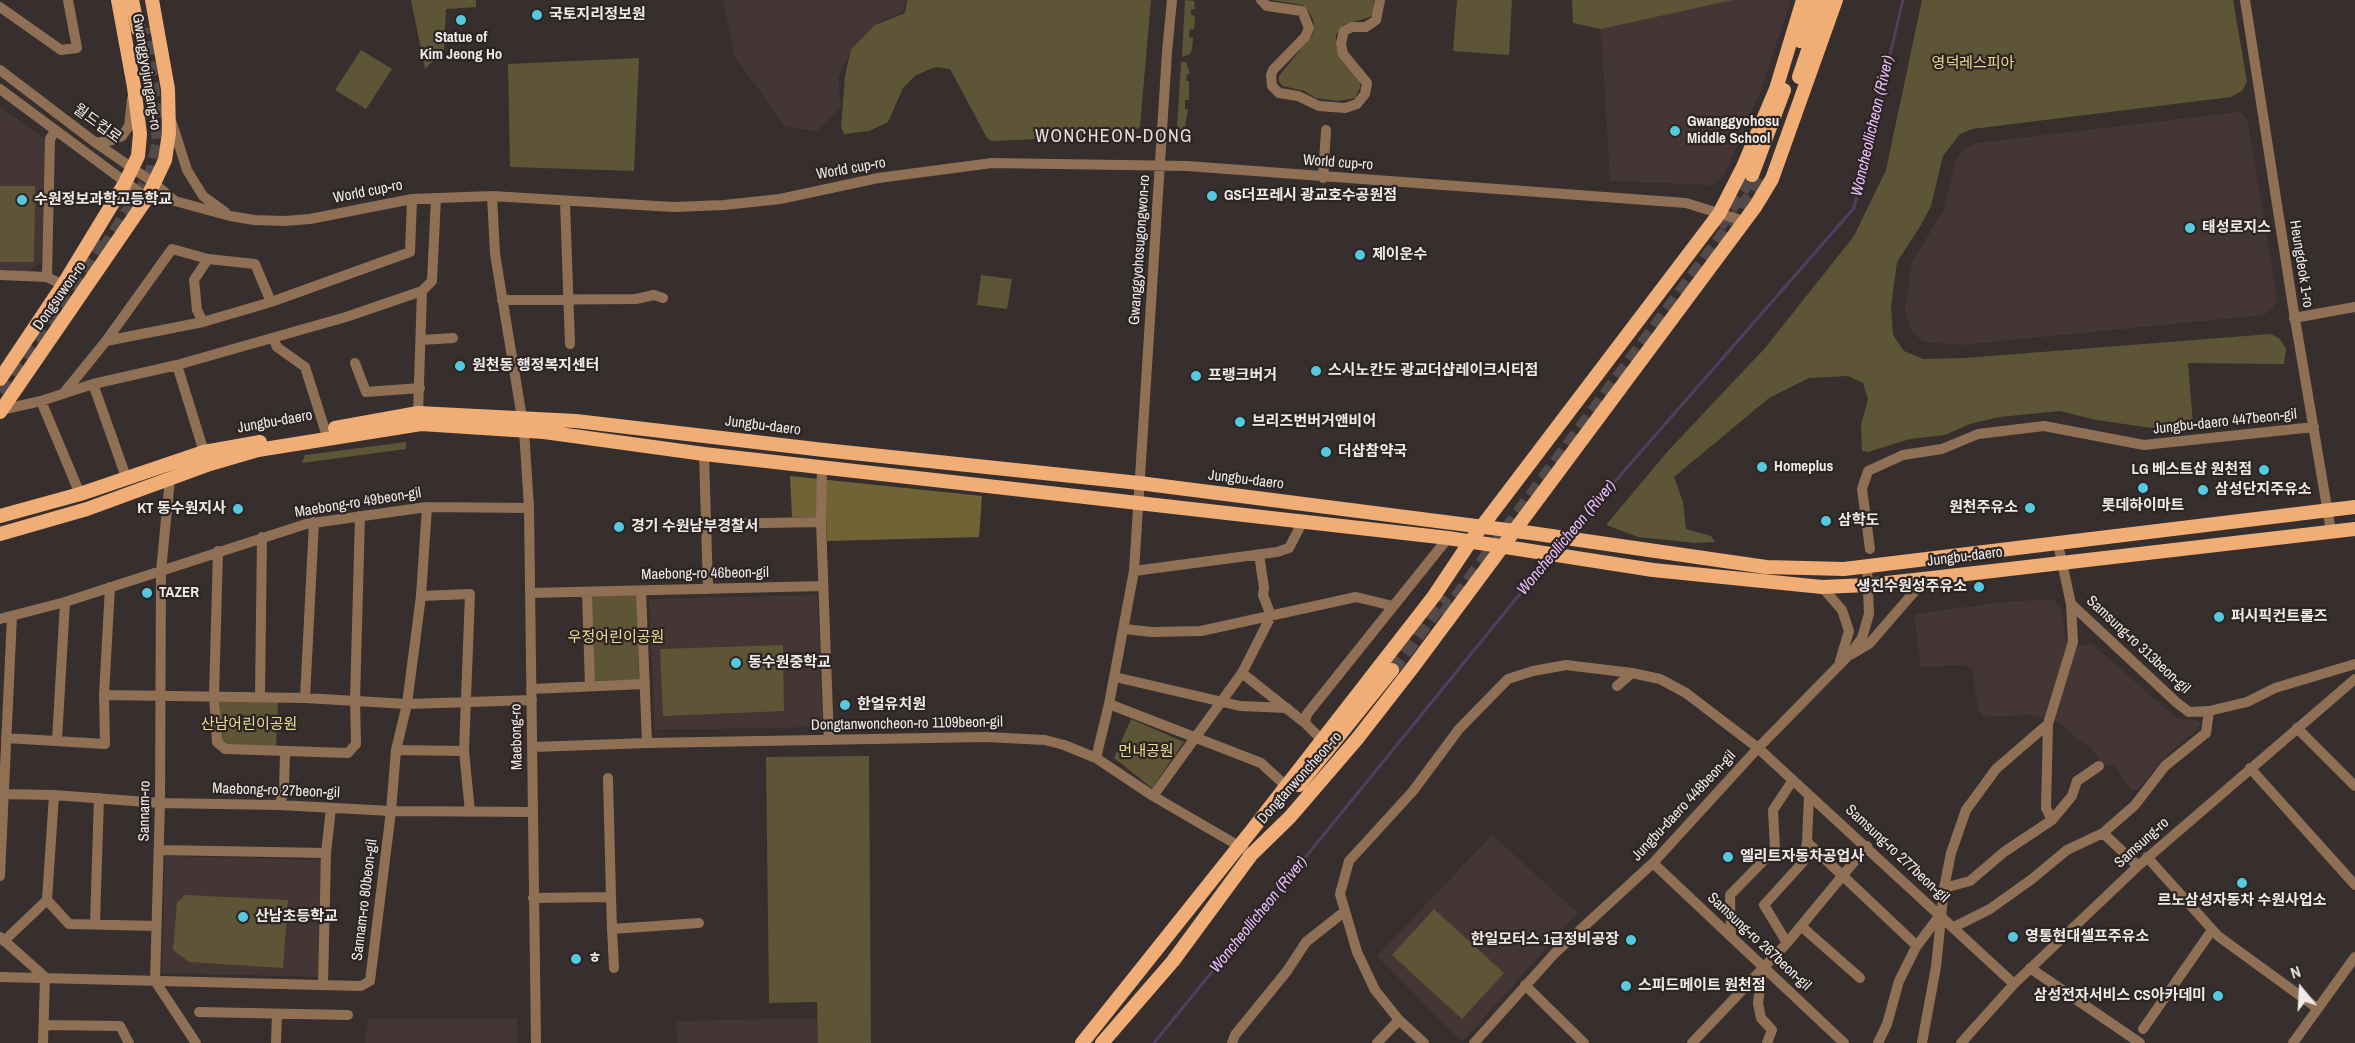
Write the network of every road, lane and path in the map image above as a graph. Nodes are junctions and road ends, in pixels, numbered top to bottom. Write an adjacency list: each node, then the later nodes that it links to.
1 (9, 0): 16 (street)
2 (68, 0): 16 (street)
3 (118, 0): 18 (main road, Gwanggyojungang-ro)
4 (132, 0): 5 (main road)
5 (140, 0)
6 (152, 0): 20 (main road, Gwanggyojungang-ro)
7 (1172, 0): 24 (street, Gwanggyohosugongwon-ro)
8 (1261, 0): 9 (street)
9 (1380, 0)
10 (1803, 0): 35 (main road, Dongtanwoncheon-ro)
11 (1813, 0): 12 (main road)
12 (1825, 0)
13 (1836, 0): 37 (main road, Dongtanwoncheon-ro)
14 (2246, 0): 48 (street, Heungdeok 1-ro)
15 (0, 7): 16 (street)
16 (11, 14)
17 (0, 70): 23 (street, 월드컵로)
18 (134, 87): 23 (street); 25 (main road, Gwanggyojungang-ro)
19 (0, 89): 22 (street, World cup-ro)
20 (168, 113): 28 (main road, Gwanggyojungang-ro); 36 (street)
21 (1326, 130): 26 (street)
22 (55, 131): 27 (street, World cup-ro); 40 (street)
23 (96, 143): 25 (street, 월드컵로)
24 (1161, 165): 26 (street, World cup-ro); 34 (street, World cup-ro); 74 (street, Gwanggyohosugongwon-ro)
25 (132, 168): 27 (main road, Gwanggyojungang-ro); 28 (street, 월드컵로)
26 (1323, 178): 35 (street, World cup-ro)
27 (125, 183): 30 (street, World cup-ro); 41 (main road, Dongsuwon-ro)
28 (154, 183): 30 (main road, Gwanggyojungang-ro); 33 (street, 월드컵로)
29 (492, 196): 32 (street, World cup-ro); 34 (street, World cup-ro); 44 (street, Maebong-ro)
30 (147, 198): 33 (street, World cup-ro); 62 (main road, Dongsuwon-ro)
31 (412, 198): 32 (street, World cup-ro); 36 (street, World cup-ro); 45 (street)
32 (436, 198): 42 (street)
33 (175, 201): 36 (street, World cup-ro)
34 (565, 202): 46 (street)
35 (1719, 214): 37 (street, World cup-ro); 87 (main road, Dongtanwoncheon-ro)
36 (230, 216)
37 (1744, 220): 89 (main road, Dongtanwoncheon-ro)
38 (208, 260): 45 (street); 49 (street); 53 (street)
39 (0, 275): 40 (street)
40 (47, 277): 41 (street)
41 (63, 285): 57 (main road, Dongsuwon-ro)
42 (422, 291): 50 (street); 52 (street)
43 (663, 298): 46 (street)
44 (502, 300): 46 (street); 65 (street, Maebong-ro)
45 (271, 302): 49 (street)
46 (568, 302): 54 (street)
47 (2355, 307): 48 (street)
48 (2294, 318): 66 (street, Heungdeok 1-ro)
49 (203, 322): 53 (street)
50 (273, 338): 56 (street); 67 (street)
51 (453, 338): 52 (street)
52 (421, 340): 59 (street)
53 (106, 341): 60 (street)
54 (570, 344)
55 (355, 363): 59 (street)
56 (177, 365): 58 (street); 69 (street)
57 (0, 380)
58 (93, 384): 60 (street); 72 (street)
59 (420, 388): 63 (street)
60 (63, 394): 61 (street)
61 (41, 401): 62 (street); 75 (street)
62 (1, 411)
63 (418, 413): 65 (main road, Jungbu-daero); 67 (main road, Jungbu-daero)
64 (576, 421): 65 (main road, Jungbu-daero); 68 (main road); 74 (main road, Jungbu-daero)
65 (523, 423): 68 (main road, Jungbu-daero); 73 (main road, Jungbu-daero); 79 (street, Maebong-ro)
66 (2314, 428): 80 (street, Heungdeok 1-ro); 97 (street, Jungbu-daero 447beon-gil)
67 (324, 430): 69 (main road, Jungbu-daero)
68 (574, 436): 70 (main road, Jungbu-daero)
69 (204, 452): 72 (main road, Jungbu-daero)
70 (704, 454): 71 (main road, Jungbu-daero); 86 (street)
71 (822, 467): 76 (main road, Jungbu-daero); 85 (street)
72 (126, 477): 75 (main road, Jungbu-daero)
73 (170, 479): 91 (main road, Jungbu-daero); 105 (street, Sannam-ro)
74 (1138, 483): 76 (street, Gwanggyohosugongwon-ro); 87 (main road, Jungbu-daero)
75 (80, 494): 81 (main road, Jungbu-daero)
76 (1138, 503): 83 (main road, Jungbu-daero); 106 (street, Gwanggyohosugongwon-ro)
77 (427, 507): 79 (street, Maebong-ro 49beon-gil); 82 (street, Maebong-ro 49beon-gil); 117 (street)
78 (2355, 507): 80 (main road, Jungbu-daero)
79 (530, 508): 116 (street, Maebong-ro)
80 (2327, 510): 90 (street, Heungdeok 1-ro); 95 (main road, Jungbu-daero)
81 (0, 516)
82 (360, 516): 84 (street, Maebong-ro 49beon-gil); 140 (street)
83 (1303, 521): 93 (main road, Jungbu-daero); 99 (street)
84 (314, 522): 92 (street, Maebong-ro 49beon-gil); 139 (street)
85 (821, 522): 86 (street); 110 (street)
86 (706, 524): 113 (street)
87 (1482, 527): 89 (main road, Jungbu-daero); 94 (main road, Dongtanwoncheon-ro)
88 (2355, 529): 90 (main road, Jungbu-daero)
89 (1516, 531): 96 (main road, Dongtanwoncheon-ro); 104 (main road, Jungbu-daero)
90 (2331, 531): 101 (main road, Jungbu-daero)
91 (0, 534)
92 (262, 537): 98 (street, Maebong-ro 49beon-gil); 138 (street)
93 (1448, 538): 94 (main road, Jungbu-daero); 120 (street)
94 (1470, 542): 96 (main road, Jungbu-daero); 154 (main road, Dongtanwoncheon-ro)
95 (2058, 544): 100 (main road, Jungbu-daero); 101 (street)
96 (1509, 548): 112 (main road, Jungbu-daero); 186 (main road, Dongtanwoncheon-ro)
97 (1870, 549): 102 (street); 104 (street)
98 (218, 551): 105 (street, Maebong-ro 49beon-gil); 137 (street)
99 (1259, 554): 106 (street); 122 (street)
100 (1967, 554): 102 (main road, Jungbu-daero); 108 (main road)
101 (2061, 562): 107 (main road, Jungbu-daero); 119 (street)
102 (1887, 564): 103 (main road, Jungbu-daero)
103 (1867, 566): 104 (main road, Jungbu-daero); 109 (street, Jungbu-daero 448beon-gil)
104 (1852, 568)
105 (161, 571): 111 (street, Maebong-ro 49beon-gil); 136 (street, Sannam-ro)
106 (1134, 571): 124 (street, Gwanggyohosugongwon-ro)
107 (1932, 578): 108 (main road, Jungbu-daero); 125 (street)
108 (1910, 580): 109 (main road, Jungbu-daero)
109 (1868, 585): 112 (main road, Jungbu-daero); 125 (street, Jungbu-daero 448beon-gil)
110 (823, 586): 113 (street, Maebong-ro 46beon-gil); 153 (street)
111 (110, 587): 118 (street, Maebong-ro 49beon-gil); 135 (street)
112 (1822, 587): 125 (street)
113 (708, 589): 114 (street, Maebong-ro 46beon-gil)
114 (641, 591): 115 (street, Maebong-ro 46beon-gil); 131 (street)
115 (587, 592): 116 (street, Maebong-ro 46beon-gil); 132 (street)
116 (530, 593): 134 (street, Maebong-ro)
117 (421, 596): 141 (street); 143 (street)
118 (64, 602): 121 (street, Maebong-ro 49beon-gil); 152 (street)
119 (2071, 604): 146 (street, Samsung-ro 313beon-gil); 148 (street)
120 (1393, 606): 122 (street); 147 (street)
121 (12, 616): 123 (street, Maebong-ro 49beon-gil); 150 (street)
122 (1271, 616): 124 (street); 127 (street)
123 (0, 619)
124 (1124, 629): 129 (street, Gwanggyohosugongwon-ro)
125 (1839, 662): 157 (street, Jungbu-daero 448beon-gil)
126 (2355, 664): 146 (street, Samsung-ro 313beon-gil)
127 (1242, 673): 142 (street); 145 (street)
128 (1632, 673): 133 (street); 157 (street, Samsung-ro 277beon-gil); 197 (street, Samsung-ro 277beon-gil)
129 (1115, 677): 142 (street); 144 (street, Gwanggyohosugongwon-ro)
130 (2355, 679): 149 (street, Samsung-ro)
131 (645, 684): 132 (street); 155 (street)
132 (590, 686): 134 (street)
133 (1617, 686)
134 (531, 694): 141 (street); 156 (street, Maebong-ro)
135 (104, 695): 136 (street); 152 (street)
136 (161, 696): 137 (street); 173 (street, Sannam-ro)
137 (214, 696): 138 (street); 159 (street)
138 (260, 698): 139 (street)
139 (305, 698): 140 (street)
140 (355, 700): 143 (street); 159 (street)
141 (464, 700): 143 (street); 160 (street)
142 (1221, 702): 145 (street); 151 (street)
143 (407, 704): 158 (street)
144 (1109, 704): 151 (street); 161 (street, Gwanggyohosugongwon-ro)
145 (1287, 708): 147 (street)
146 (2209, 711): 180 (street)
147 (1305, 723): 154 (street)
148 (2048, 724): 179 (street); 193 (street)
149 (2297, 728): 163 (street, Samsung-ro); 167 (street)
150 (6, 738): 152 (street); 168 (street)
151 (1195, 738): 166 (street); 171 (street)
152 (57, 740)
153 (829, 740): 155 (street, Dongtanwoncheon-ro 1109beon-gil); 161 (street, Dongtanwoncheon-ro 1109beon-gil)
154 (1322, 740): 166 (main road, Dongtanwoncheon-ro)
155 (647, 743): 156 (street, Dongtanwoncheon-ro 1109beon-gil)
156 (533, 747): 178 (street, Maebong-ro)
157 (1758, 748): 165 (street, Samsung-ro 277beon-gil); 188 (street, Jungbu-daero 448beon-gil)
158 (396, 750): 160 (street); 176 (street)
159 (285, 751): 174 (street)
160 (464, 751): 177 (street)
161 (1096, 758): 171 (street, Dongtanwoncheon-ro 1109beon-gil)
162 (2099, 766): 179 (street)
163 (2250, 768): 187 (street, Samsung-ro); 192 (street)
164 (608, 778): 194 (street)
165 (1793, 780): 170 (street, Samsung-ro 277beon-gil); 206 (street)
166 (1286, 786): 182 (main road, Dongtanwoncheon-ro)
167 (2355, 786)
168 (2, 794): 169 (street, Maebong-ro 27beon-gil); 190 (street)
169 (54, 795): 172 (street, Maebong-ro 27beon-gil); 196 (street)
170 (1809, 795): 181 (street); 183 (street, Samsung-ro 277beon-gil)
171 (1152, 796): 182 (street, Dongtanwoncheon-ro 1109beon-gil)
172 (99, 798): 173 (street, Maebong-ro 27beon-gil); 199 (street)
173 (160, 803): 174 (street, Maebong-ro 27beon-gil); 184 (street, Sannam-ro)
174 (279, 805): 175 (street, Maebong-ro 27beon-gil)
175 (331, 808): 176 (street, Maebong-ro 27beon-gil); 185 (street)
176 (392, 811): 177 (street, Maebong-ro 27beon-gil); 219 (street, Sannam-ro 80beon-gil)
177 (470, 812): 178 (street, Maebong-ro 27beon-gil)
178 (533, 812): 195 (street, Maebong-ro)
179 (2052, 820): 193 (street)
180 (2103, 833): 189 (street); 203 (street)
181 (1807, 842): 191 (street); 208 (street)
182 (1239, 845): 186 (street, Dongtanwoncheon-ro 1109beon-gil); 186 (main road); 233 (main road, Dongtanwoncheon-ro)
183 (1867, 846): 191 (street); 198 (street, Samsung-ro 277beon-gil)
184 (159, 850): 185 (street); 201 (street, Sannam-ro)
185 (326, 853): 219 (street)
186 (1251, 855): 234 (main road, Dongtanwoncheon-ro)
187 (2147, 857): 189 (street, Samsung-ro); 205 (street)
188 (1653, 863): 206 (street, Samsung-ro 267beon-gil); 220 (street, Jungbu-daero 448beon-gil)
189 (2138, 866): 213 (street, Samsung-ro)
190 (0, 876)
191 (1843, 876): 202 (street); 209 (street)
192 (2355, 885)
193 (1944, 888): 198 (street)
194 (611, 897): 195 (street); 204 (street)
195 (533, 898): 232 (street, Maebong-ro)
196 (47, 900): 199 (street); 207 (street)
197 (1344, 912): 225 (street, Samsung-ro 277beon-gil); 235 (street)
198 (1940, 915): 203 (street, Samsung-ro 277beon-gil); 209 (street); 244 (street)
199 (95, 923): 201 (street)
200 (699, 923): 204 (street)
201 (157, 926): 217 (street, Sannam-ro)
202 (1801, 926): 208 (street); 216 (street)
203 (1954, 927): 218 (street, Samsung-ro 277beon-gil)
204 (612, 929): 212 (street)
205 (2212, 930): 221 (street); 227 (street)
206 (1731, 937): 211 (street, Samsung-ro 267beon-gil)
207 (2, 939): 215 (street)
208 (1787, 943): 211 (street)
209 (1917, 946): 243 (street)
210 (2355, 957): 221 (street)
211 (1763, 967): 240 (street); 241 (street); 242 (street, Samsung-ro 267beon-gil)
212 (614, 968)
213 (2030, 968): 218 (street, Samsung-ro); 246 (street)
214 (0, 977): 215 (street, Sannam-ro 80beon-gil)
215 (45, 977): 217 (street, Sannam-ro 80beon-gil); 226 (street)
216 (1860, 978)
217 (155, 981): 219 (street, Sannam-ro 80beon-gil); 230 (street)
218 (2014, 984): 245 (street, Samsung-ro)
219 (323, 985)
220 (1525, 985): 238 (street, Jungbu-daero 448beon-gil); 239 (street)
221 (2317, 1008): 247 (street)
222 (200, 1012): 223 (street)
223 (276, 1014): 224 (street); 231 (street)
224 (348, 1015)
225 (1399, 1020): 236 (street); 237 (street, Samsung-ro 277beon-gil)
226 (44, 1025): 228 (street); 229 (street)
227 (2142, 1029)
228 (43, 1043)
229 (129, 1043)
230 (196, 1043)
231 (276, 1043)
232 (536, 1043)
233 (1082, 1043)
234 (1102, 1043)
235 (1232, 1043)
236 (1377, 1043)
237 (1424, 1043)
238 (1474, 1043)
239 (1584, 1043)
240 (1692, 1043)
241 (1767, 1043)
242 (1844, 1043)
243 (1878, 1043)
244 (1922, 1043)
245 (1961, 1043)
246 (2140, 1043)
247 (2293, 1043)

